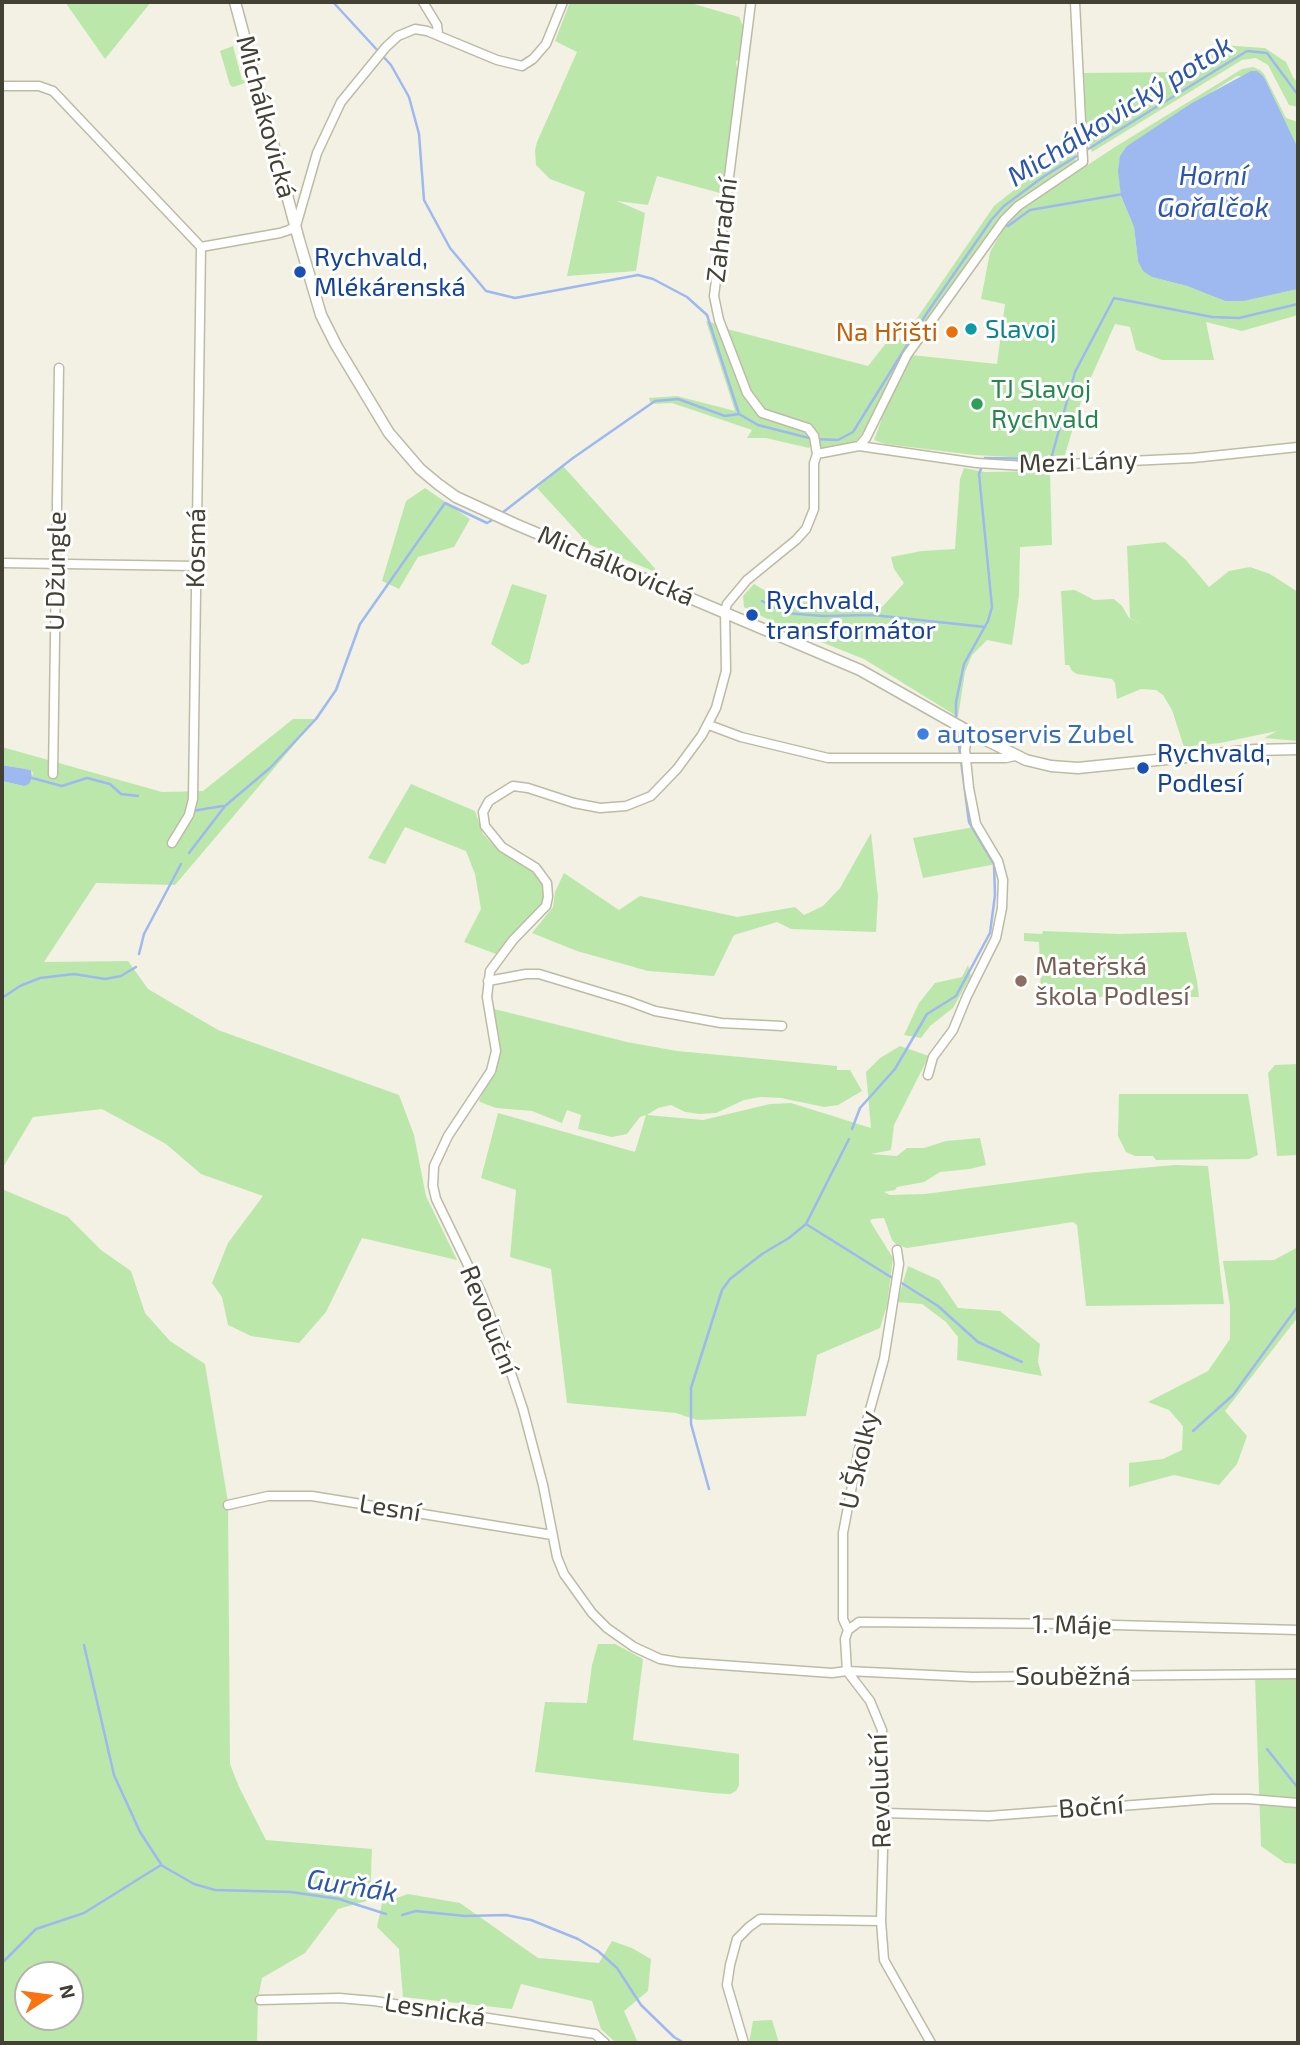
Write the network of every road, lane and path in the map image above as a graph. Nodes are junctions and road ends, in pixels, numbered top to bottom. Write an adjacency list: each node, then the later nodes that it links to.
1 (235, 2): 8 (street, Michálkovická)
2 (423, 2): 6 (street)
3 (563, 2): 6 (street)
4 (751, 2): 13 (street, Zahradní)
5 (1075, 2): 11 (street)
6 (438, 34): 8 (street)
7 (2, 86): 9 (street)
8 (296, 226): 9 (street); 17 (street, Michálkovická)
9 (201, 247): 16 (street, Kosmá)
10 (59, 368): 15 (street, U Džungle)
11 (859, 446): 12 (street, Mezi Lány); 13 (street, Mezi Lány)
12 (1298, 447)
13 (816, 451): 17 (street, Zahradní)
14 (2, 563): 15 (street)
15 (55, 563): 16 (street); 23 (street, U Džungle)
16 (195, 566): 24 (street, Kosmá)
17 (725, 611): 18 (street); 19 (street, Michálkovická)
18 (709, 725): 22 (street); 25 (street)
19 (968, 731): 21 (street, Michálkovická); 22 (street)
20 (1298, 749): 21 (street, Michálkovická)
21 (1015, 756): 22 (street)
22 (967, 759): 27 (street)
23 (53, 774)
24 (172, 843)
25 (488, 981): 26 (street); 30 (street, Revoluční)
26 (782, 1027)
27 (928, 1075)
28 (897, 1250): 31 (street, U Školky)
29 (228, 1505): 30 (street, Lesní)
30 (552, 1535): 33 (street, Revoluční)
31 (848, 1630): 32 (street, 1. Máje); 33 (street, U Školky)
32 (1298, 1630)
33 (847, 1671): 34 (street, Souběžná); 36 (street, Revoluční)
34 (1298, 1674)
35 (1298, 1803): 36 (street, Boční)
36 (884, 1813): 37 (street, Revoluční)
37 (881, 1921): 40 (street); 41 (street, Revoluční)
38 (260, 2000): 39 (street, Lesnická)
39 (605, 2043)
40 (744, 2043)
41 (931, 2043)

